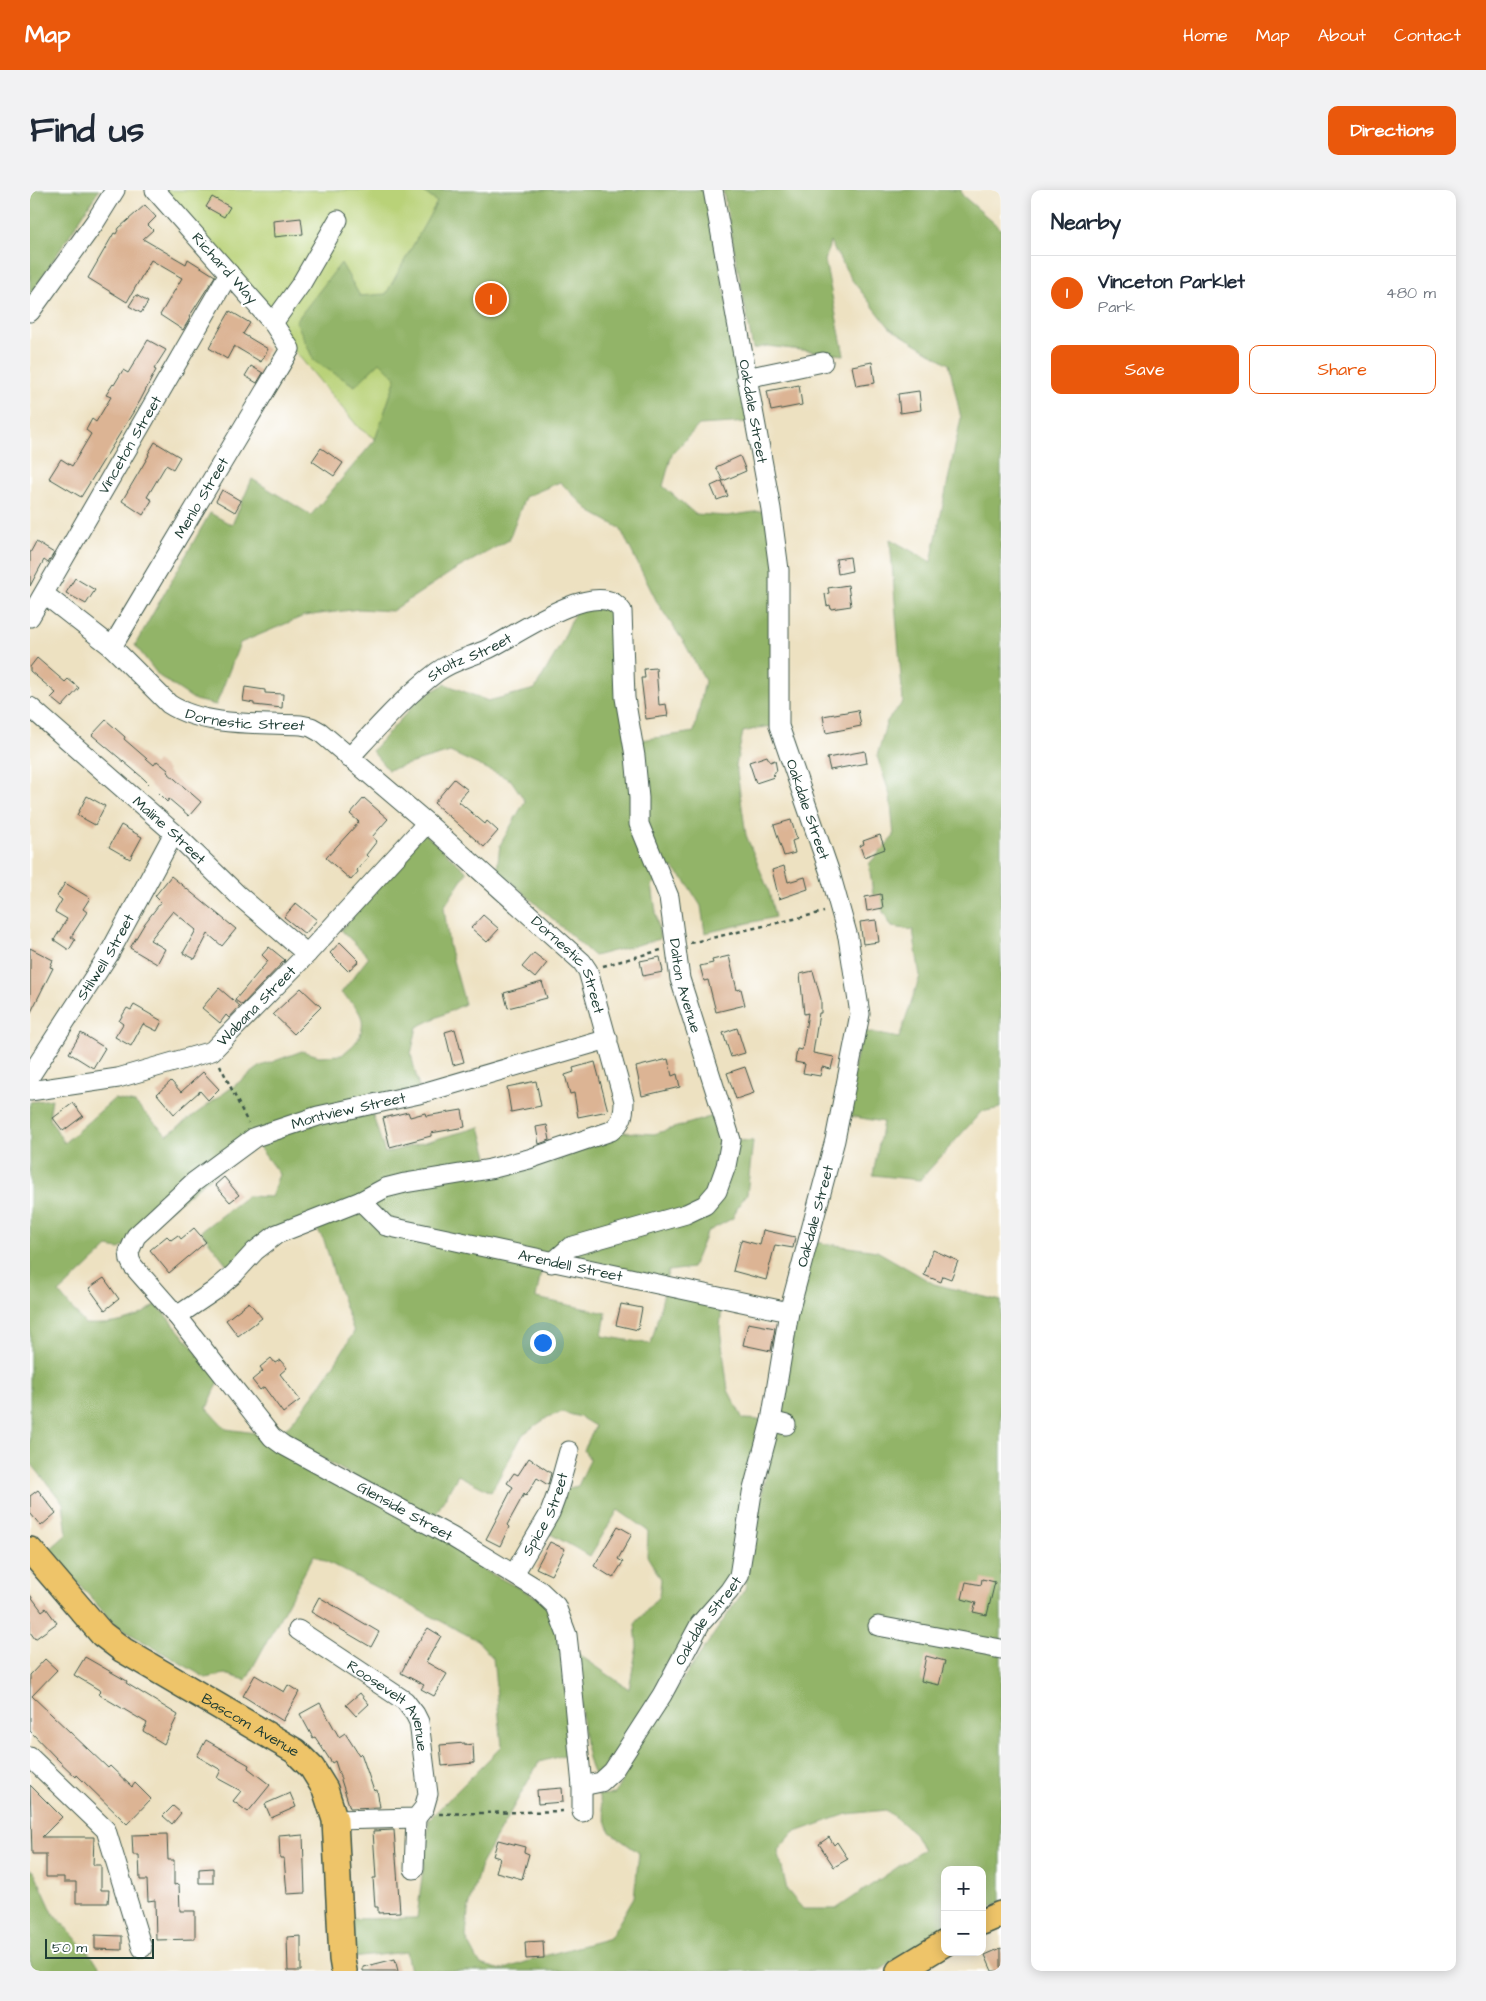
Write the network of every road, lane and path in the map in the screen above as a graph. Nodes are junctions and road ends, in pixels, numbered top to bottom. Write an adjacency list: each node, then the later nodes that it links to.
1 (115, 190): 6 (street)
2 (155, 190): 5 (street, Richard Way)
3 (713, 190): 10 (street, Oakdale Street)
4 (338, 220): 7 (street)
5 (229, 273): 7 (street, Richard Way); 11 (street, Vinceton Street)
6 (30, 312)
7 (273, 323): 8 (street, Richard Way)
8 (290, 349): 14 (street, Menlo Street)
9 (823, 362): 10 (street)
10 (746, 378): 31 (street, Oakdale Street)
11 (44, 594): 13 (street, Vinceton Street); 14 (street, Dornestic Street)
12 (613, 602): 16 (street, Stoltz Street); 20 (street, Dalton Avenue)
13 (30, 617)
14 (112, 647): 16 (street, Dornestic Street)
15 (30, 706): 18 (street, Maline Street)
16 (349, 758): 17 (street, Dornestic Street)
17 (427, 823): 21 (street, Wabana Street); 22 (street, Dornestic Street)
18 (174, 833): 21 (street, Maline Street); 25 (street, Stilwell Street)
19 (828, 911): 20 (path)
20 (676, 946): 22 (path); 30 (street, Dalton Avenue)
21 (308, 954): 24 (street, Wabana Street)
22 (588, 971): 23 (street, Dornestic Street)
23 (608, 1039): 27 (street, Montview Street); 28 (street, Dornestic Street)
24 (212, 1051): 26 (street, Wabana Street); 27 (path)
25 (30, 1076)
26 (30, 1091)
27 (255, 1138): 29 (street, Montview Street)
28 (361, 1201): 30 (street, Arendell Street); 32 (street, Dornestic Street)
29 (129, 1252): 32 (street, Glenside Street)
30 (552, 1263): 31 (street, Arendell Street)
31 (789, 1312): 40 (street, Oakdale Street)
32 (177, 1316): 35 (street, Glenside Street)
33 (569, 1451): 35 (street, Spice Street)
34 (30, 1550): 43 (main road, Bascom Avenue)
35 (514, 1574): 40 (street, Glenside Street)
36 (878, 1626): 38 (street)
37 (298, 1630): 42 (street, Roosevelt Avenue)
38 (1001, 1648)
39 (30, 1757): 48 (street)
40 (582, 1786): 41 (street, Glenside Street)
41 (582, 1811): 42 (path)
42 (416, 1818): 43 (street); 44 (street)
43 (335, 1820): 49 (main road, Bascom Avenue)
44 (414, 1869)
45 (1001, 1914): 46 (main road)
46 (986, 1920)
47 (941, 1945): 50 (main road)
48 (142, 1948)
49 (344, 1971)
50 (899, 1971)

